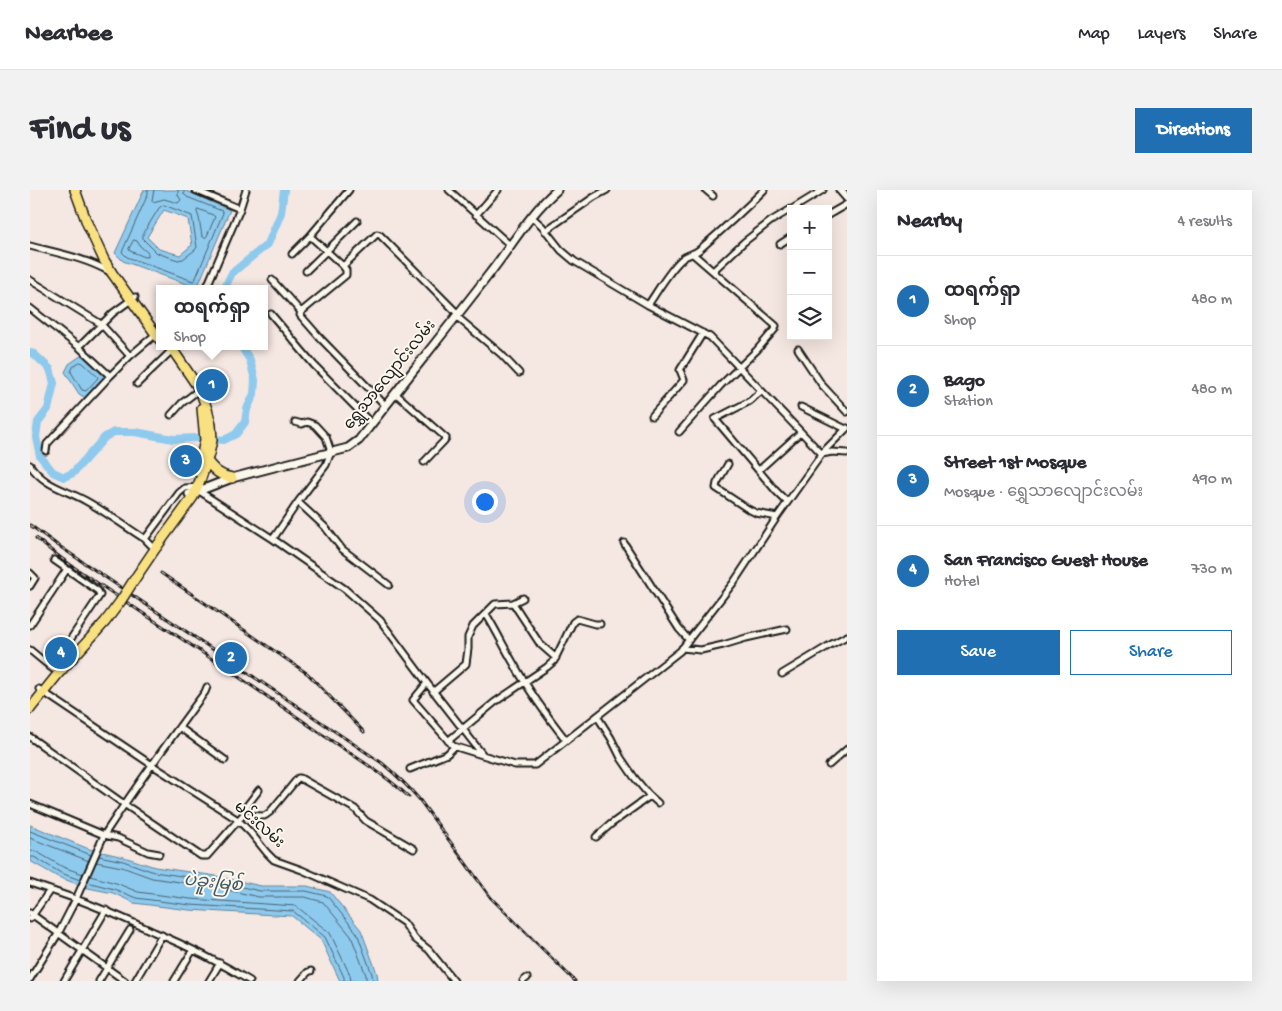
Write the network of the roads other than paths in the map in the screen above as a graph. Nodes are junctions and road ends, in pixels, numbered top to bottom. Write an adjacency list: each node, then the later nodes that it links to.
1 (75, 190): 36 (highway)
2 (80, 190): 40 (highway)
3 (194, 190): 18 (street)
4 (246, 190): 18 (street)
5 (349, 190): 25 (street)
6 (448, 190): 21 (street)
7 (498, 190): 21 (street)
8 (557, 190): 22 (street, ရွှေသာလျောင်းလမ်း)
9 (607, 190): 24 (street)
10 (706, 190): 14 (street)
11 (764, 190): 32 (street)
12 (823, 190): 17 (street)
13 (840, 190): 15 (street)
14 (713, 196)
15 (847, 198)
16 (847, 204): 20 (street)
17 (798, 205)
18 (240, 209): 39 (street)
19 (787, 211): 35 (street)
20 (832, 213)
21 (476, 215): 29 (street)
22 (532, 216): 24 (street); 29 (street, ရွှေသာလျောင်းလမ်း)
23 (357, 221): 30 (street)
24 (545, 231): 41 (street)
25 (310, 236): 30 (street); 31 (street)
26 (787, 240): 27 (street)
27 (780, 244)
28 (30, 246): 36 (street)
29 (511, 246): 45 (street, ရွှေသာလျောင်းလမ်း)
30 (327, 251): 33 (street); 34 (street)
31 (292, 254)
32 (693, 254): 35 (street); 41 (street)
33 (343, 266): 43 (street); 45 (street)
34 (306, 271)
35 (713, 271): 56 (street)
36 (112, 273): 40 (highway)
37 (30, 280): 46 (street)
38 (272, 280): 43 (street)
39 (208, 285)
40 (133, 298): 46 (street); 47 (highway)
41 (648, 306): 48 (street)
42 (30, 308): 50 (street)
43 (301, 312): 63 (street)
44 (271, 314): 69 (street)
45 (457, 315): 57 (street); 62 (street, ရွှေသာလျောင်းလမ်း)
46 (101, 324): 50 (street); 55 (street)
47 (156, 332)
48 (703, 333): 56 (street); 67 (street)
49 (156, 336): 55 (street)
50 (79, 347): 58 (street)
51 (798, 349): 65 (street)
52 (171, 350): 59 (street)
53 (173, 350): 61 (highway)
54 (173, 350): 70 (highway)
55 (130, 356): 58 (street)
56 (739, 367): 60 (street); 72 (street)
57 (519, 373)
58 (110, 376): 75 (street)
59 (137, 384)
60 (761, 391): 73 (street); 83 (street)
61 (196, 392): 66 (street); 70 (highway)
62 (396, 393): 63 (street, ရွှေသာလျောင်းလမ်း); 80 (street)
63 (386, 406): 69 (street, ရွှေသာလျောင်းလမ်း)
64 (801, 407): 71 (street)
65 (847, 412)
66 (171, 415)
67 (652, 416)
68 (295, 422): 76 (street)
69 (372, 424): 76 (street, ရွှေသာလျောင်းလမ်း)
70 (208, 425): 74 (highway)
71 (846, 429): 78 (street)
72 (679, 432)
73 (800, 432): 78 (street); 83 (street)
74 (208, 440): 79 (highway); 85 (highway)
75 (46, 451)
76 (331, 452): 84 (street, ရွှေသာလျောင်းလမ်း); 86 (street)
77 (847, 453): 78 (street)
78 (822, 454): 87 (street)
79 (207, 461): 84 (highway); 85 (highway)
80 (424, 462)
81 (728, 464): 88 (street)
82 (30, 466): 90 (street)
83 (759, 470): 87 (street)
84 (232, 478): 85 (street, ရွှေသာလျောင်းလမ်း)
85 (195, 490): 89 (street); 90 (highway); 95 (highway)
86 (298, 502): 89 (street); 96 (street)
87 (787, 502): 88 (street)
88 (777, 517): 106 (street)
89 (273, 539): 113 (street)
90 (148, 543): 95 (highway)
91 (624, 543): 106 (street)
92 (54, 560): 93 (street)
93 (67, 570): 103 (street); 110 (street)
94 (30, 573): 97 (street)
95 (134, 575): 99 (highway)
96 (389, 585)
97 (30, 586)
98 (523, 598): 100 (street)
99 (118, 600): 110 (highway); 115 (highway)
100 (513, 603): 101 (street); 109 (street)
101 (486, 614): 112 (street); 116 (street)
102 (600, 624): 109 (street)
103 (30, 625)
104 (787, 629): 107 (street)
105 (847, 636): 111 (street)
106 (689, 640): 107 (street)
107 (682, 648): 119 (street)
108 (30, 650): 110 (street)
109 (556, 658): 112 (street)
110 (53, 669): 115 (highway)
111 (782, 674)
112 (524, 682): 121 (street); 123 (street)
113 (427, 684): 116 (street); 124 (street)
114 (207, 687): 120 (street)
115 (41, 691): 117 (highway); 118 (highway); 129 (street, မင်းလမ်း)
116 (433, 692): 121 (street)
117 (30, 700)
118 (30, 709)
119 (597, 716): 123 (street); 133 (street)
120 (178, 727): 128 (street); 129 (street)
121 (462, 729): 124 (street); 127 (street)
122 (30, 737): 136 (street)
123 (566, 740): 127 (street)
124 (448, 741): 125 (street)
125 (454, 747): 127 (street); 131 (street)
126 (847, 749): 130 (street)
127 (483, 755)
128 (225, 760)
129 (152, 765): 136 (street); 138 (street, မင်းလမ်း)
130 (829, 765)
131 (410, 769)
132 (259, 790): 137 (street)
133 (650, 796): 134 (street); 140 (street)
134 (658, 803)
135 (30, 804): 139 (street)
136 (124, 804): 138 (street); 139 (street)
137 (243, 815): 138 (street); 141 (street)
138 (238, 820): 165 (street, မင်းလမ်း)
139 (104, 835): 142 (street); 145 (street)
140 (596, 837)
141 (414, 849)
142 (160, 854)
143 (30, 882): 144 (street)
144 (50, 890): 145 (street); 147 (street)
145 (76, 899): 146 (street); 149 (street)
146 (106, 910): 150 (street); 152 (street)
147 (31, 916): 149 (street)
148 (130, 930): 154 (street)
149 (58, 934): 152 (street); 156 (street)
150 (162, 935): 151 (street); 160 (street)
151 (193, 950): 153 (street); 161 (street)
152 (82, 951): 154 (street); 157 (street)
153 (220, 962): 162 (street); 163 (street)
154 (107, 969): 158 (street); 159 (street)
155 (311, 971): 164 (street)
156 (30, 978)
157 (64, 981)
158 (98, 981)
159 (125, 981)
160 (135, 981)
161 (174, 981)
162 (209, 981)
163 (248, 981)
164 (300, 981)
165 (454, 981)

